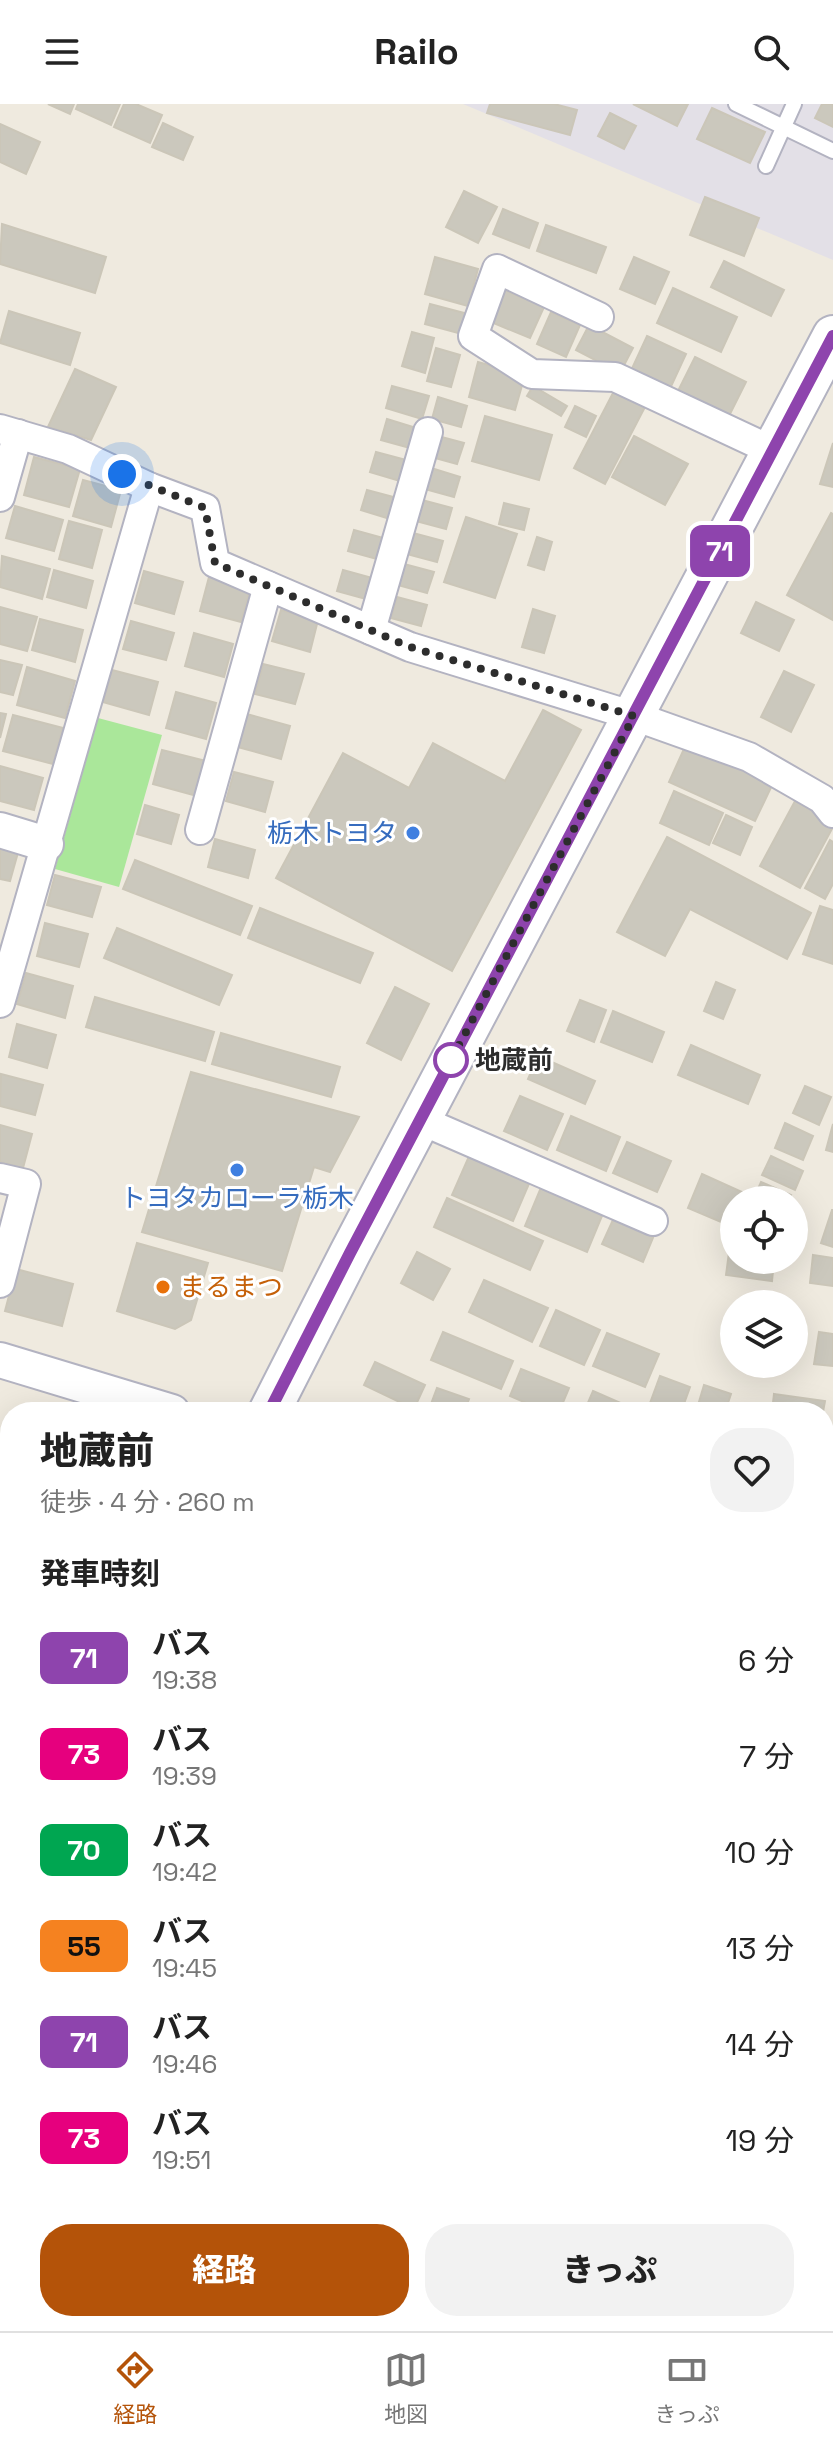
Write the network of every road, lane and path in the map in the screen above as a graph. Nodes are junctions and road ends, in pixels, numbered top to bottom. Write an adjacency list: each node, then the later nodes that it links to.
1 (736, 104): 3 (lane)
2 (794, 104): 3 (lane)
3 (783, 127): 4 (lane); 5 (lane)
4 (833, 151)
5 (766, 166)
6 (599, 317): 10 (street)
7 (833, 336): 10 (main road)
8 (9, 432): 11 (street); 12 (street)
9 (428, 432): 14 (street)
10 (773, 451): 15 (main road)
11 (149, 487): 13 (street); 19 (street)
12 (0, 497)
13 (268, 586): 14 (street); 18 (street)
14 (371, 630): 15 (street)
15 (634, 716): 16 (street); 21 (main road)
16 (833, 813)
17 (0, 830): 19 (street)
18 (200, 830)
19 (46, 844): 20 (street)
20 (0, 1003)
21 (420, 1120): 23 (street); 27 (main road)
22 (0, 1178): 24 (street)
23 (653, 1221)
24 (0, 1283)
25 (0, 1360): 26 (street)
26 (139, 1402)
27 (274, 1402)

